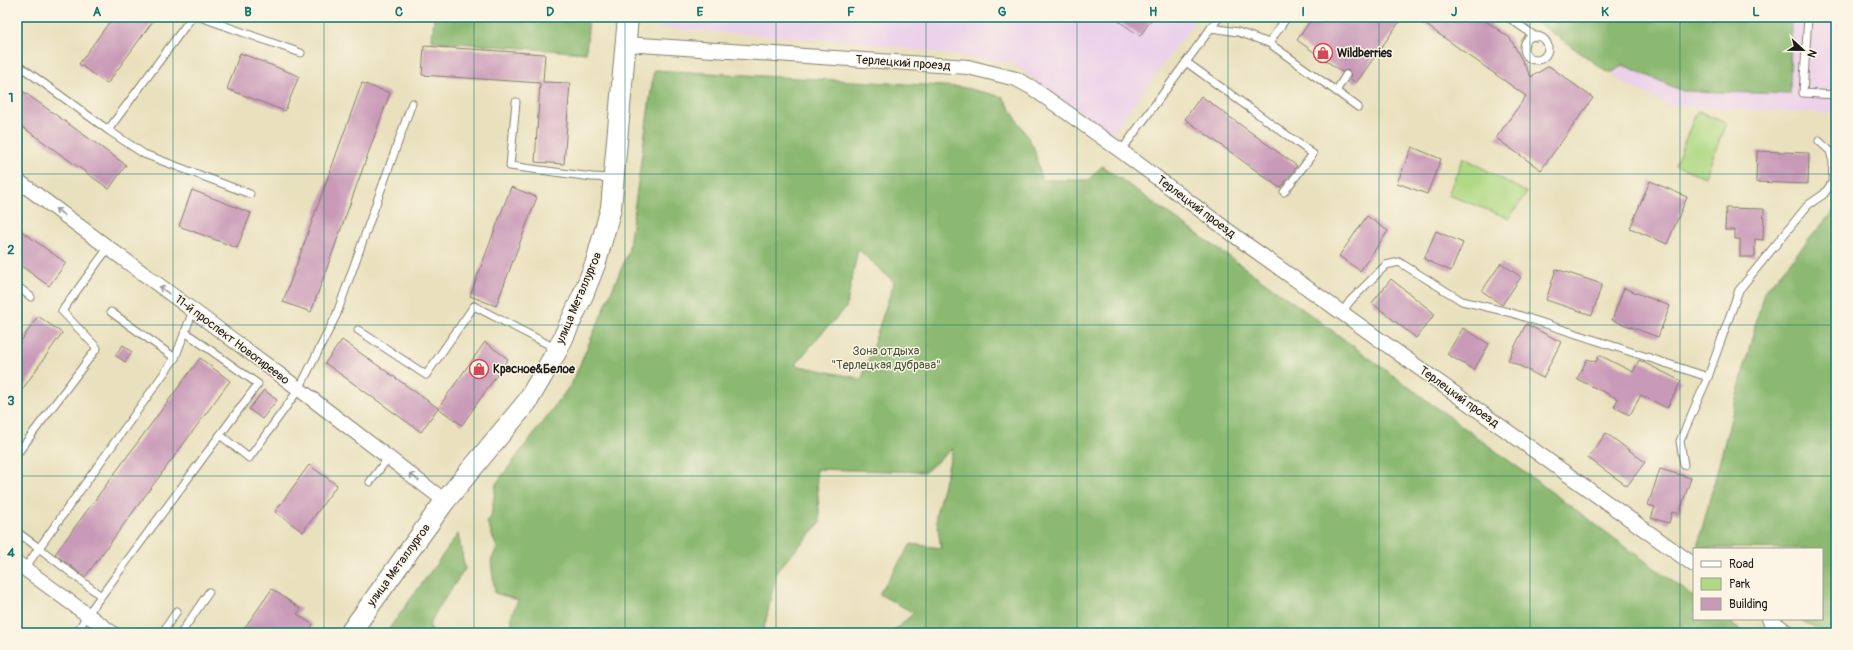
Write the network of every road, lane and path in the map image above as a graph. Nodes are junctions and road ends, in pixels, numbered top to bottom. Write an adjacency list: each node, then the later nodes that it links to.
1 (192, 17): 21 (lane)
2 (200, 17): 12 (lane)
3 (628, 17): 11 (street, улица Металлургов)
4 (1219, 17): 8 (lane)
5 (1287, 17): 10 (lane)
6 (1508, 17): 9 (lane)
7 (1808, 17): 17 (lane)
8 (1211, 28): 10 (lane); 13 (lane)
9 (1536, 37)
10 (1268, 43): 16 (lane)
11 (626, 44): 23 (street, Терлецкий проезд); 24 (street, улица Металлургов)
12 (301, 53)
13 (1186, 62): 23 (lane); 26 (lane)
14 (17, 64): 21 (lane)
15 (1346, 75): 16 (lane)
16 (1336, 90): 20 (lane)
17 (1836, 94)
18 (516, 102): 24 (lane)
19 (412, 104): 39 (lane)
20 (1358, 107)
21 (108, 130): 27 (lane)
22 (1819, 141): 38 (lane)
23 (1121, 151): 33 (street, Терлецкий проезд)
24 (614, 178): 36 (street, улица Металлургов)
25 (17, 180): 28 (street, 11-й проспект Новогиреево, one-way to 25)
26 (1284, 192)
27 (250, 194)
28 (108, 248): 31 (street, 11-й проспект Новогиреево, one-way to 28); 41 (lane)
29 (17, 286): 30 (lane)
30 (32, 297)
31 (193, 311): 35 (lane); 39 (street, 11-й проспект Новогиреево)
32 (111, 312): 37 (lane)
33 (1342, 313): 38 (lane); 48 (street, Терлецкий проезд)
34 (358, 330): 36 (lane)
35 (185, 332): 37 (lane); 40 (lane)
36 (558, 349): 45 (street, улица Металлургов)
37 (175, 358): 47 (lane)
38 (1708, 377): 43 (lane)
39 (299, 389): 40 (lane); 42 (street, 11-й проспект Новогиреево)
40 (220, 435): 51 (lane)
41 (17, 454)
42 (388, 458): 44 (lane); 45 (street, 11-й проспект Новогиреево, one-way to 42)
43 (1684, 465)
44 (370, 482)
45 (445, 501): 59 (street, улица Металлургов)
46 (17, 532): 47 (lane)
47 (38, 548): 49 (lane); 51 (lane)
48 (1693, 564)
49 (21, 566): 53 (street)
50 (209, 592): 58 (lane)
51 (101, 596): 53 (lane)
52 (177, 611): 57 (lane)
53 (87, 615): 55 (lane); 56 (street)
54 (1770, 620): 60 (street)
55 (77, 633)
56 (112, 633)
57 (162, 633)
58 (181, 633)
59 (350, 633)
60 (1788, 633)

